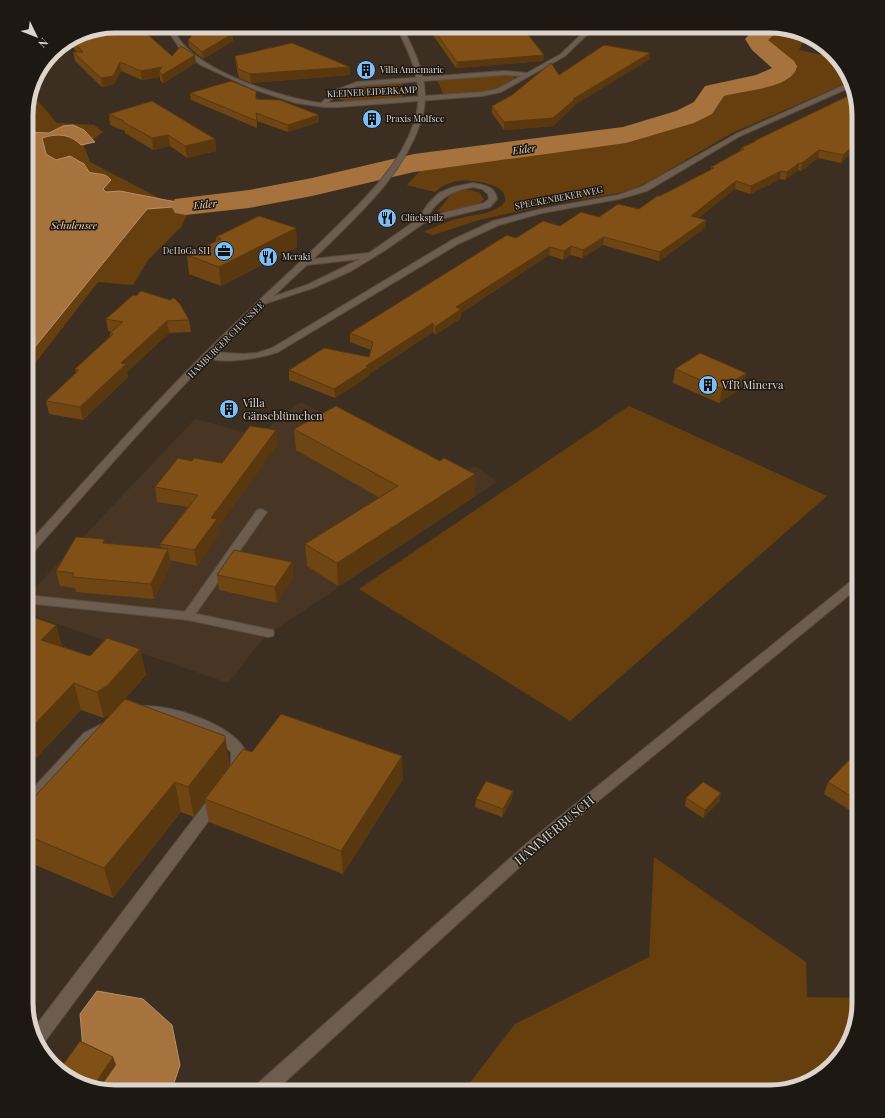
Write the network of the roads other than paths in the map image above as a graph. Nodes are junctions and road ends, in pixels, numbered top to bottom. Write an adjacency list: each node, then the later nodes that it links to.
1 (172, 33): 8 (street, KLEINER EIDERKAMP)
2 (402, 33): 5 (street, HAMBURGER CHAUSSEE)
3 (585, 33): 4 (street, KLEINER EIDERKAMP)
4 (529, 75): 5 (street, KLEINER EIDERKAMP); 7 (street, KLEINER EIDERKAMP)
5 (422, 78): 7 (street, HAMBURGER CHAUSSEE); 8 (street, KLEINER EIDERKAMP)
6 (847, 86): 13 (street, SPECKENBEKER WEG)
7 (422, 98): 8 (street, KLEINER EIDERKAMP); 11 (street, HAMBURGER CHAUSSEE)
8 (323, 104)
9 (421, 221): 9 (street); 10 (street)
10 (372, 255): 11 (street); 12 (street)
11 (306, 262): 12 (street, HAMBURGER CHAUSSEE)
12 (267, 300): 13 (street, HAMBURGER CHAUSSEE)
13 (210, 355): 15 (street, HAMBURGER CHAUSSEE)
14 (261, 512): 18 (street)
15 (33, 545)
16 (852, 587): 22 (street, HAMMERBUSCH)
17 (33, 600): 18 (street)
18 (188, 616): 19 (street)
19 (268, 633)
20 (33, 798): 21 (street)
21 (39, 1035)
22 (269, 1085)

